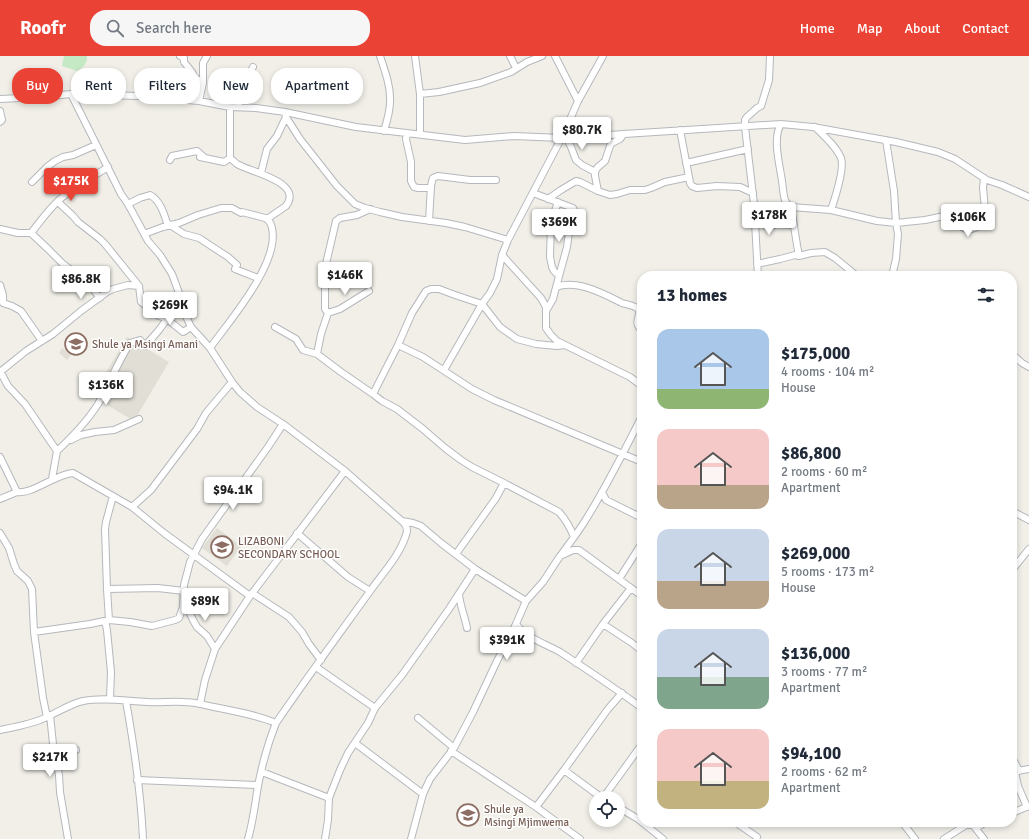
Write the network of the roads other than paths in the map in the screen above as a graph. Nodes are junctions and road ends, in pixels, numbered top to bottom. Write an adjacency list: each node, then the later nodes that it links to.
1 (180, 56): 12 (street)
2 (207, 56): 12 (street)
3 (380, 56): 29 (street)
4 (415, 56): 14 (street)
5 (510, 56): 11 (street)
6 (542, 56): 11 (street)
7 (555, 56): 18 (street)
8 (603, 56): 18 (street)
9 (770, 56): 26 (street)
10 (253, 67): 21 (street)
11 (516, 68): 14 (street)
12 (203, 83): 15 (street)
13 (71, 94): 16 (street)
14 (420, 94): 31 (street)
15 (200, 96)
16 (0, 99)
17 (200, 101): 20 (street)
18 (578, 101): 33 (street)
19 (76, 104): 35 (street)
20 (230, 107): 21 (street); 37 (street)
21 (238, 107): 23 (street)
22 (0, 111): 24 (street)
23 (285, 114): 29 (street); 42 (street); 57 (street)
24 (0, 122)
25 (781, 124): 26 (street); 27 (street); 56 (street)
26 (745, 127): 28 (street); 36 (street)
27 (814, 127): 34 (street); 58 (street)
28 (680, 130): 32 (street); 39 (street)
29 (384, 131): 30 (street)
30 (407, 133): 31 (street); 47 (street)
31 (420, 134): 33 (street)
32 (627, 134): 33 (street); 41 (street)
33 (563, 137): 41 (street); 49 (street)
34 (886, 140): 44 (street); 62 (street)
35 (96, 145): 40 (street); 46 (street)
36 (748, 149): 39 (street); 50 (street)
37 (230, 158): 38 (street); 42 (street)
38 (170, 160)
39 (686, 163): 43 (street)
40 (108, 167): 53 (street); 55 (street)
41 (595, 172): 48 (street)
42 (261, 173): 60 (street)
43 (689, 177): 48 (street); 50 (street)
44 (984, 178): 51 (street); 62 (street)
45 (496, 180): 47 (street)
46 (32, 182)
47 (431, 188): 61 (street)
48 (598, 191): 52 (street)
49 (533, 193): 52 (street); 68 (street)
50 (753, 193): 59 (street)
51 (1029, 197)
52 (548, 199): 54 (street)
53 (58, 202): 66 (street); 78 (street)
54 (558, 202): 75 (street); 75 (street)
55 (128, 204): 63 (street); 67 (street)
56 (791, 207): 58 (street); 64 (street)
57 (370, 210): 61 (street); 86 (street)
58 (831, 210): 62 (street)
59 (755, 216): 64 (street); 71 (street)
60 (268, 219): 63 (street); 76 (street)
61 (429, 221): 68 (street)
62 (896, 223): 74 (street)
63 (170, 225): 67 (street); 76 (street)
64 (794, 225): 70 (street)
65 (0, 229): 66 (street)
66 (31, 233): 81 (street)
67 (144, 234): 84 (street)
68 (508, 240): 69 (street)
69 (502, 255): 82 (street); 85 (street)
70 (799, 256): 71 (street); 73 (street)
71 (757, 264): 72 (street)
72 (758, 271)
73 (851, 271)
74 (893, 271)
75 (559, 276): 79 (street)
76 (258, 278): 93 (street)
77 (0, 285): 90 (street)
78 (139, 286): 81 (street); 87 (street)
79 (556, 287): 83 (street); 85 (street)
80 (369, 291): 86 (street)
81 (100, 298): 90 (street)
82 (482, 304): 91 (street); 92 (street); 97 (street)
83 (637, 308)
84 (184, 312): 87 (street); 88 (street)
85 (546, 312): 92 (street)
86 (328, 313): 94 (street)
87 (168, 318): 88 (street); 105 (street)
88 (191, 327): 93 (street)
89 (275, 327): 94 (street)
90 (42, 341): 98 (street)
91 (398, 345): 97 (street); 101 (street)
92 (564, 345): 99 (street)
93 (210, 348): 100 (street)
94 (317, 354): 101 (street)
95 (1017, 358): 96 (street)
96 (1029, 367)
97 (444, 370): 107 (street)
98 (0, 372): 106 (street)
99 (637, 379)
100 (232, 382): 103 (street); 117 (street)
101 (374, 394): 112 (street)
102 (139, 419): 105 (street)
103 (283, 424): 110 (street); 128 (street)
104 (637, 426): 107 (street)
105 (69, 440): 106 (street)
106 (57, 451): 111 (street)
107 (624, 453): 109 (street); 114 (street)
108 (0, 457): 113 (street)
109 (637, 460)
110 (345, 471): 121 (street); 123 (street)
111 (52, 479): 113 (street); 115 (street)
112 (504, 483): 124 (street); 127 (street)
113 (17, 492): 116 (street)
114 (602, 492): 119 (street); 124 (street)
115 (113, 496): 117 (street); 134 (street)
116 (0, 499)
117 (132, 507): 128 (street)
118 (1017, 514): 120 (street)
119 (637, 516)
120 (1029, 520)
121 (402, 521): 127 (street); 136 (street)
122 (0, 533): 146 (street)
123 (297, 533): 136 (street); 139 (street)
124 (574, 537): 129 (street)
125 (1029, 548): 130 (street)
126 (637, 551): 132 (street)
127 (456, 554): 131 (street)
128 (193, 555): 135 (street); 139 (street)
129 (560, 556): 132 (street); 141 (street)
130 (1017, 564)
131 (475, 569): 138 (street); 141 (street)
132 (619, 579): 133 (street)
133 (631, 588): 137 (street); 144 (street)
134 (107, 589): 135 (street); 142 (street)
135 (184, 590): 140 (street)
136 (370, 591): 149 (street)
137 (637, 592)
138 (459, 594): 145 (street); 157 (street)
139 (251, 595): 148 (street); 149 (street)
140 (184, 600): 142 (street); 148 (street)
141 (526, 601): 143 (street)
142 (107, 621): 146 (street); 153 (street)
143 (516, 624): 150 (street); 164 (street)
144 (603, 624): 147 (street); 150 (street)
145 (467, 628)
146 (34, 632): 158 (street)
147 (637, 645)
148 (215, 649): 155 (street)
149 (321, 660): 151 (street)
150 (576, 663): 152 (street)
151 (316, 667): 157 (street); 160 (street)
152 (622, 693): 156 (street); 168 (street)
153 (110, 699): 154 (street); 158 (street)
154 (126, 701): 155 (street); 171 (street)
155 (200, 704): 160 (street)
156 (637, 704)
157 (375, 708): 162 (street)
158 (48, 716): 161 (street); 166 (street)
159 (418, 718): 164 (street)
160 (276, 723): 169 (street)
161 (0, 730)
162 (355, 743): 176 (street); 177 (street)
163 (76, 750): 166 (street)
164 (452, 750): 176 (street); 179 (street)
165 (637, 751): 175 (street)
166 (56, 757): 190 (street)
167 (1029, 769): 170 (street)
168 (564, 770): 174 (street); 179 (street)
169 (262, 772): 173 (street); 177 (street)
170 (1017, 772)
171 (137, 780): 173 (street); 191 (street)
172 (1017, 781): 178 (street)
173 (258, 786): 192 (street)
174 (593, 791)
175 (608, 791)
176 (423, 794): 194 (street)
177 (329, 798): 193 (street)
178 (1028, 806): 181 (street)
179 (536, 807): 189 (street)
180 (625, 811): 182 (street)
181 (1017, 811)
182 (637, 818)
183 (648, 827): 195 (street)
184 (742, 827): 188 (street)
185 (906, 827): 196 (street)
186 (963, 827): 197 (street)
187 (975, 827): 198 (street)
188 (756, 836)
189 (576, 838)
190 (68, 839)
191 (143, 839)
192 (248, 839)
193 (325, 839)
194 (411, 839)
195 (663, 839)
196 (915, 839)
197 (944, 839)
198 (984, 839)

